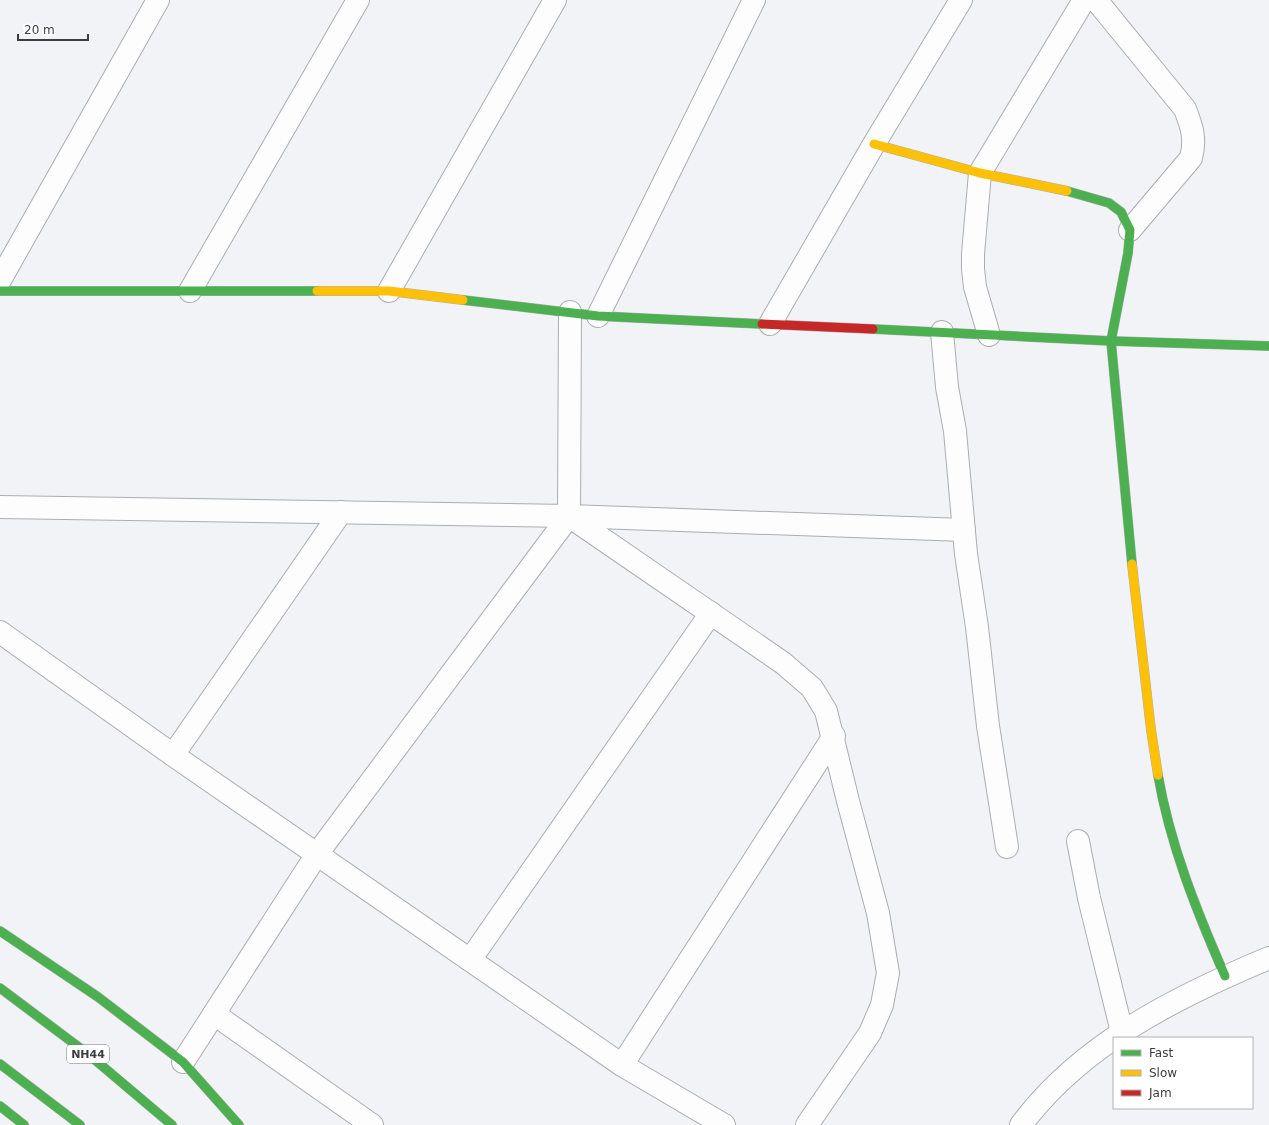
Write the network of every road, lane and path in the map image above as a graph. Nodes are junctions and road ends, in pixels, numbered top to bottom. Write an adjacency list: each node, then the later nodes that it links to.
1 (158, 0): 11 (street)
2 (358, 0): 13 (street)
3 (555, 0): 14 (street)
4 (754, 0): 16 (street)
5 (961, 0): 8 (street)
6 (1084, 0): 9 (street)
7 (1096, 0): 10 (street)
8 (874, 144): 9 (main road); 17 (street)
9 (980, 174): 10 (main road); 19 (street)
10 (1130, 230): 20 (main road)
11 (0, 280)
12 (0, 291): 13 (main road)
13 (190, 291): 14 (main road)
14 (389, 291): 15 (main road)
15 (570, 312): 16 (main road); 24 (street)
16 (598, 316): 17 (main road)
17 (770, 324): 18 (main road)
18 (942, 332): 19 (main road); 25 (street)
19 (989, 335): 20 (main road)
20 (1111, 341): 21 (main road); 36 (main road)
21 (1269, 346)
22 (0, 507): 23 (street)
23 (341, 512): 24 (street); 29 (street)
24 (569, 516): 25 (street); 26 (street); 32 (street)
25 (964, 530): 31 (street)
26 (711, 613): 28 (street); 35 (street)
27 (0, 632): 29 (street)
28 (834, 736): 44 (street); 52 (street)
29 (173, 755): 32 (street)
30 (1078, 841): 39 (street)
31 (1007, 847)
32 (317, 854): 35 (street); 38 (street)
33 (0, 931): 42 (main road)
34 (1269, 958): 36 (street)
35 (470, 960): 44 (street)
36 (1225, 976): 39 (street)
37 (0, 988): 48 (main road, NH44)
38 (214, 1014): 42 (street); 50 (street)
39 (1122, 1032): 40 (street)
40 (1116, 1037)
41 (1113, 1039): 53 (street)
42 (183, 1062): 49 (main road)
43 (0, 1064): 47 (main road)
44 (622, 1065): 51 (street)
45 (0, 1106): 46 (main road)
46 (24, 1125)
47 (80, 1125)
48 (172, 1125)
49 (239, 1125)
50 (372, 1125)
51 (724, 1125)
52 (807, 1125)
53 (1021, 1125)

